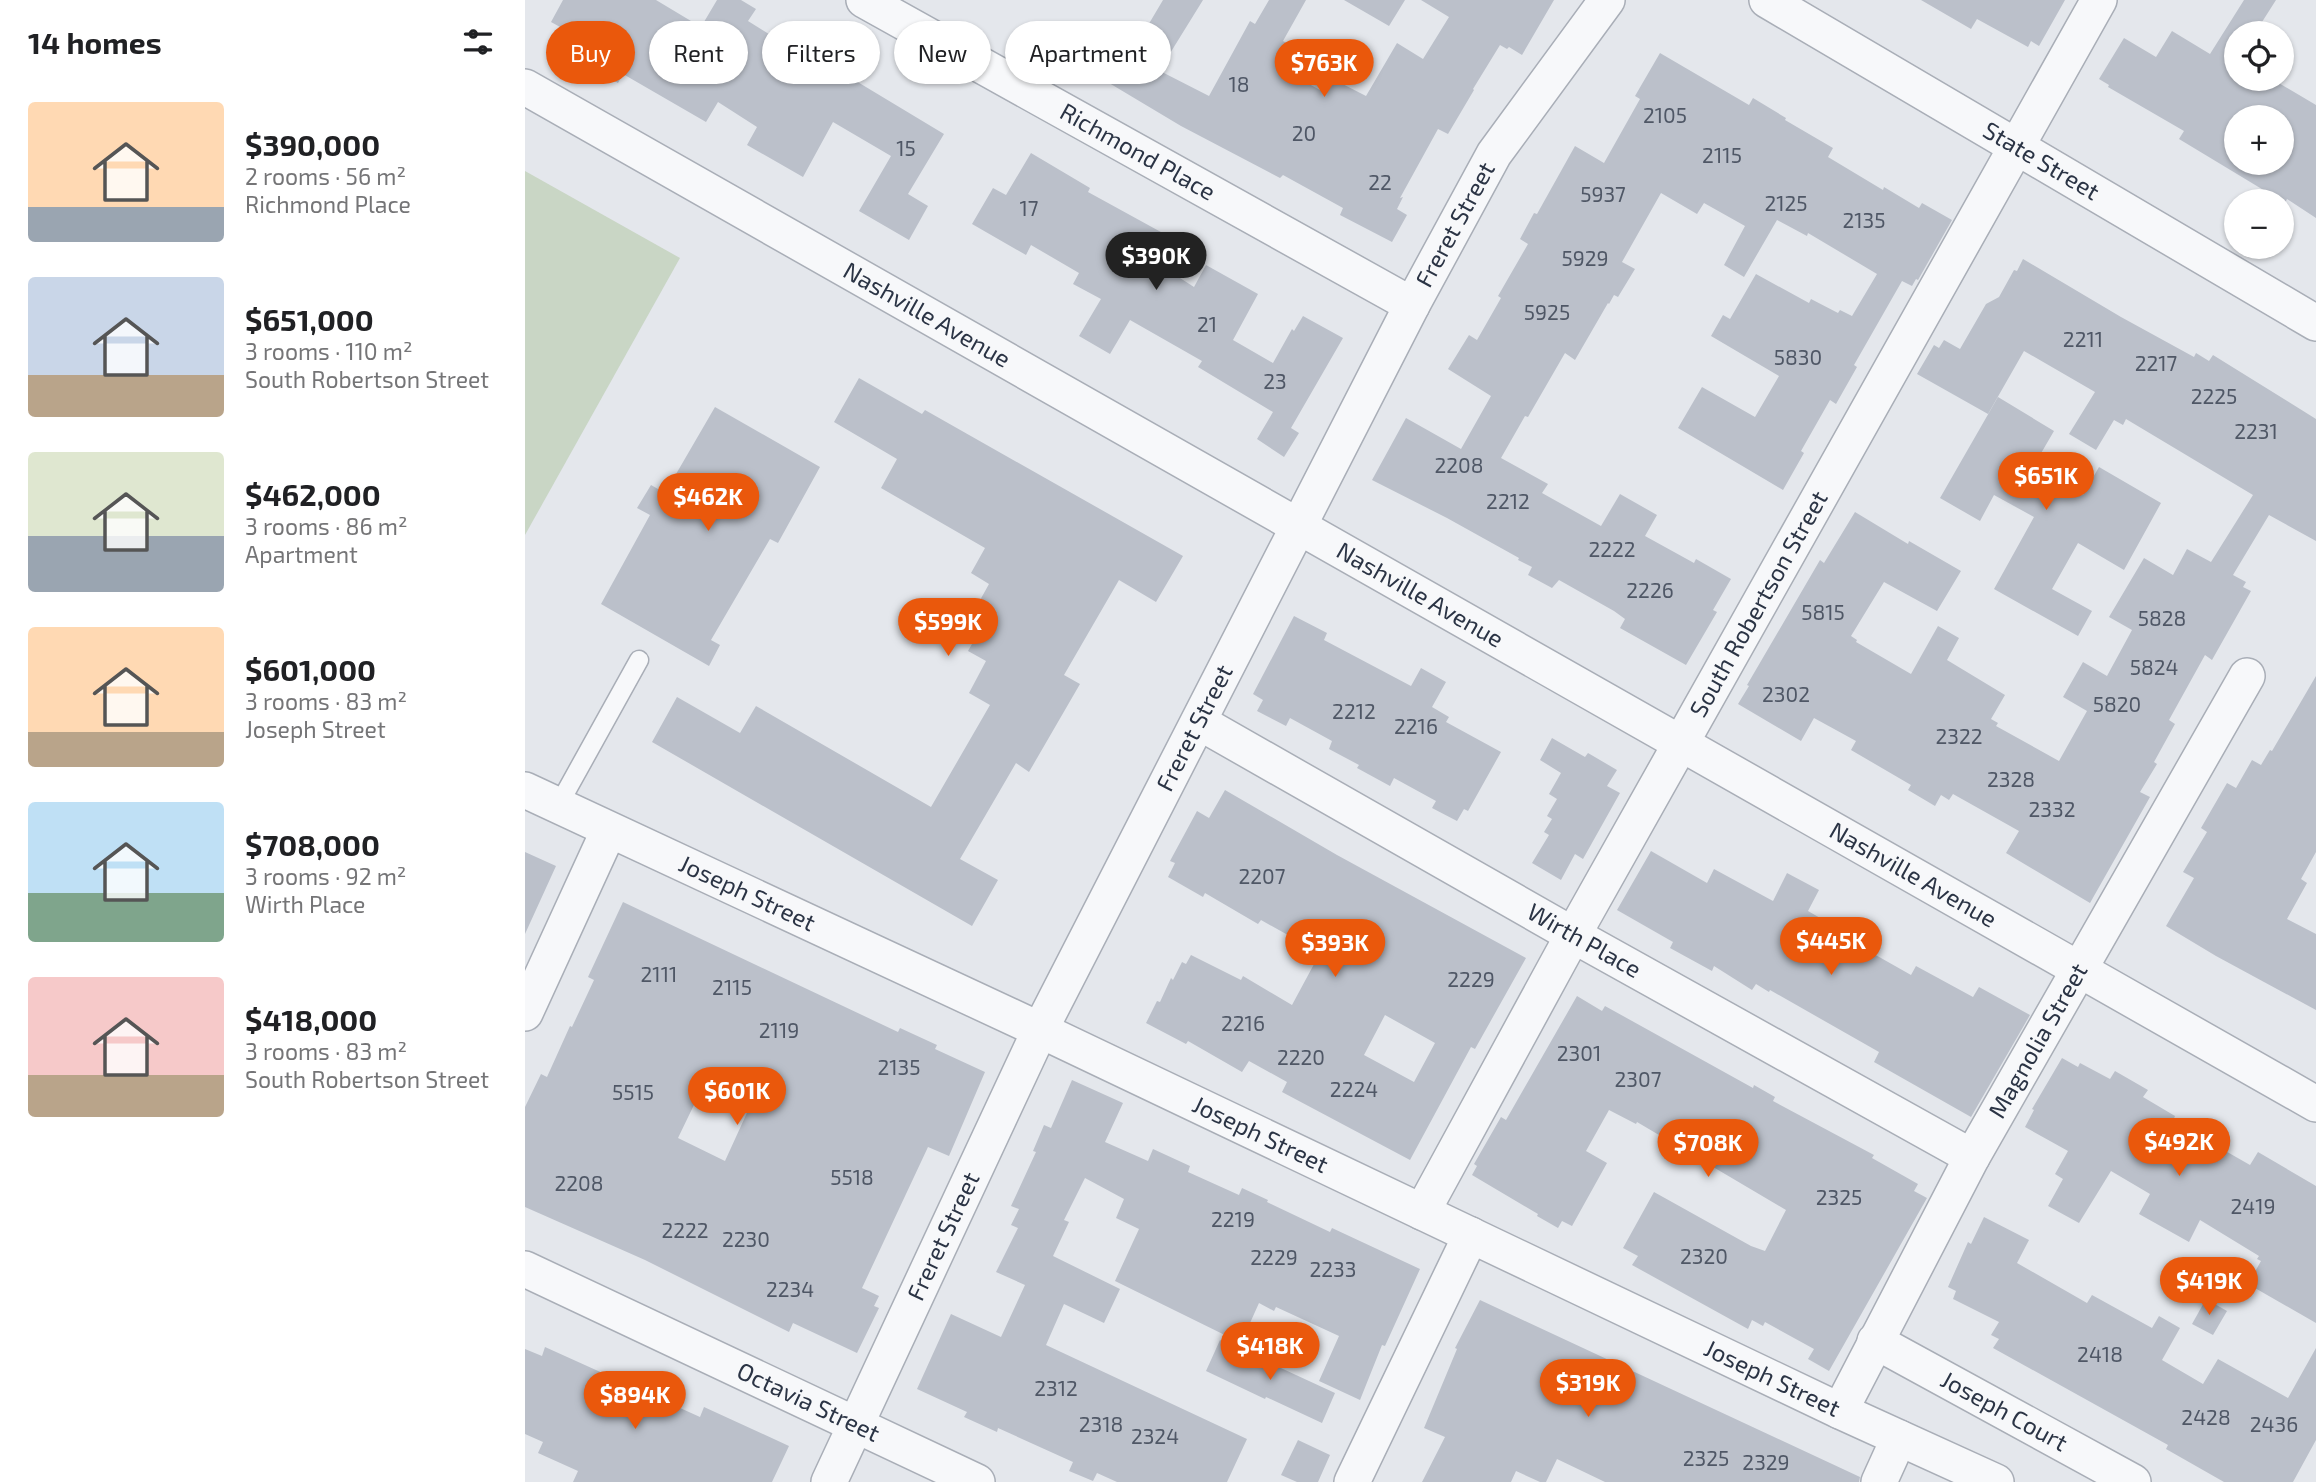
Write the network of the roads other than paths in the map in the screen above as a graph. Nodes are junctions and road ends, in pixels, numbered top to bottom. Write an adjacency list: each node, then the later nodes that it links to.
1 (864, 0): 7 (street, Richmond Place)
2 (1607, 0): 7 (street, Freret Street)
3 (1767, 0): 6 (street, State Street)
4 (2099, 0): 6 (street, South Robertson Street)
5 (525, 87): 9 (street, Nashville Avenue)
6 (2017, 147): 8 (street, State Street); 13 (street, South Robertson Street)
7 (1412, 305): 9 (street, Freret Street)
8 (2316, 323)
9 (1298, 526): 12 (street, Freret Street); 13 (street, Nashville Avenue)
10 (639, 660): 15 (lane)
11 (2247, 676): 18 (street, Magnolia Street)
12 (1199, 722): 17 (street, Wirth Place); 20 (street, Freret Street)
13 (1681, 744): 17 (street, South Robertson Street); 18 (street, Nashville Avenue)
14 (525, 790): 15 (street, Joseph Street)
15 (558, 806): 16 (street, Joseph Street)
16 (609, 830): 19 (street); 20 (street, Joseph Street)
17 (1573, 935): 22 (street, Wirth Place); 23 (street, South Robertson Street)
18 (2079, 971): 21 (street, Nashville Avenue); 22 (street, Magnolia Street)
19 (525, 1013)
20 (1040, 1030): 23 (street, Joseph Street); 28 (street, Freret Street)
21 (2316, 1104)
22 (1972, 1157): 26 (street, Magnolia Street)
23 (1422, 1212): 24 (street, Joseph Street)
24 (1471, 1235): 27 (street, Joseph Street); 32 (street)
25 (525, 1269): 28 (street, Octavia Street)
26 (1875, 1340): 27 (street, Magnolia Street); 35 (street, Joseph Court)
27 (1840, 1410): 29 (street, Joseph Street)
28 (855, 1425): 30 (street, Freret Street); 31 (street, Octavia Street)
29 (1899, 1438): 33 (street); 34 (street, Joseph Street)
30 (829, 1482)
31 (977, 1482)
32 (1352, 1482)
33 (1879, 1482)
34 (1996, 1482)
35 (2133, 1482)

